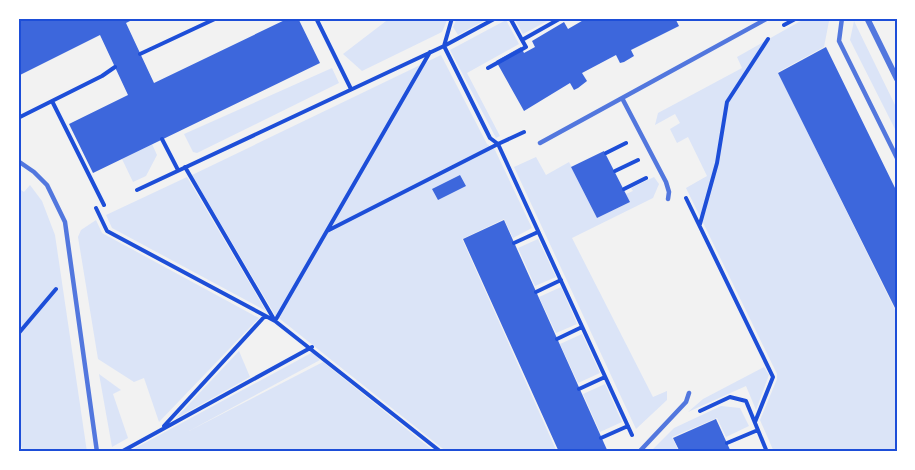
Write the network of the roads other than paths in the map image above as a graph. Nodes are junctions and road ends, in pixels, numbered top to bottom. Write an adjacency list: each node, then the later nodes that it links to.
1 (768, 18): 5 (lane)
2 (842, 18): 7 (lane)
3 (867, 18): 4 (street)
4 (897, 79)
5 (622, 98): 6 (lane); 9 (lane)
6 (540, 143)
7 (897, 158)
8 (18, 161): 11 (lane)
9 (668, 199)
10 (689, 393): 12 (lane)
11 (97, 452)
12 (639, 452)

